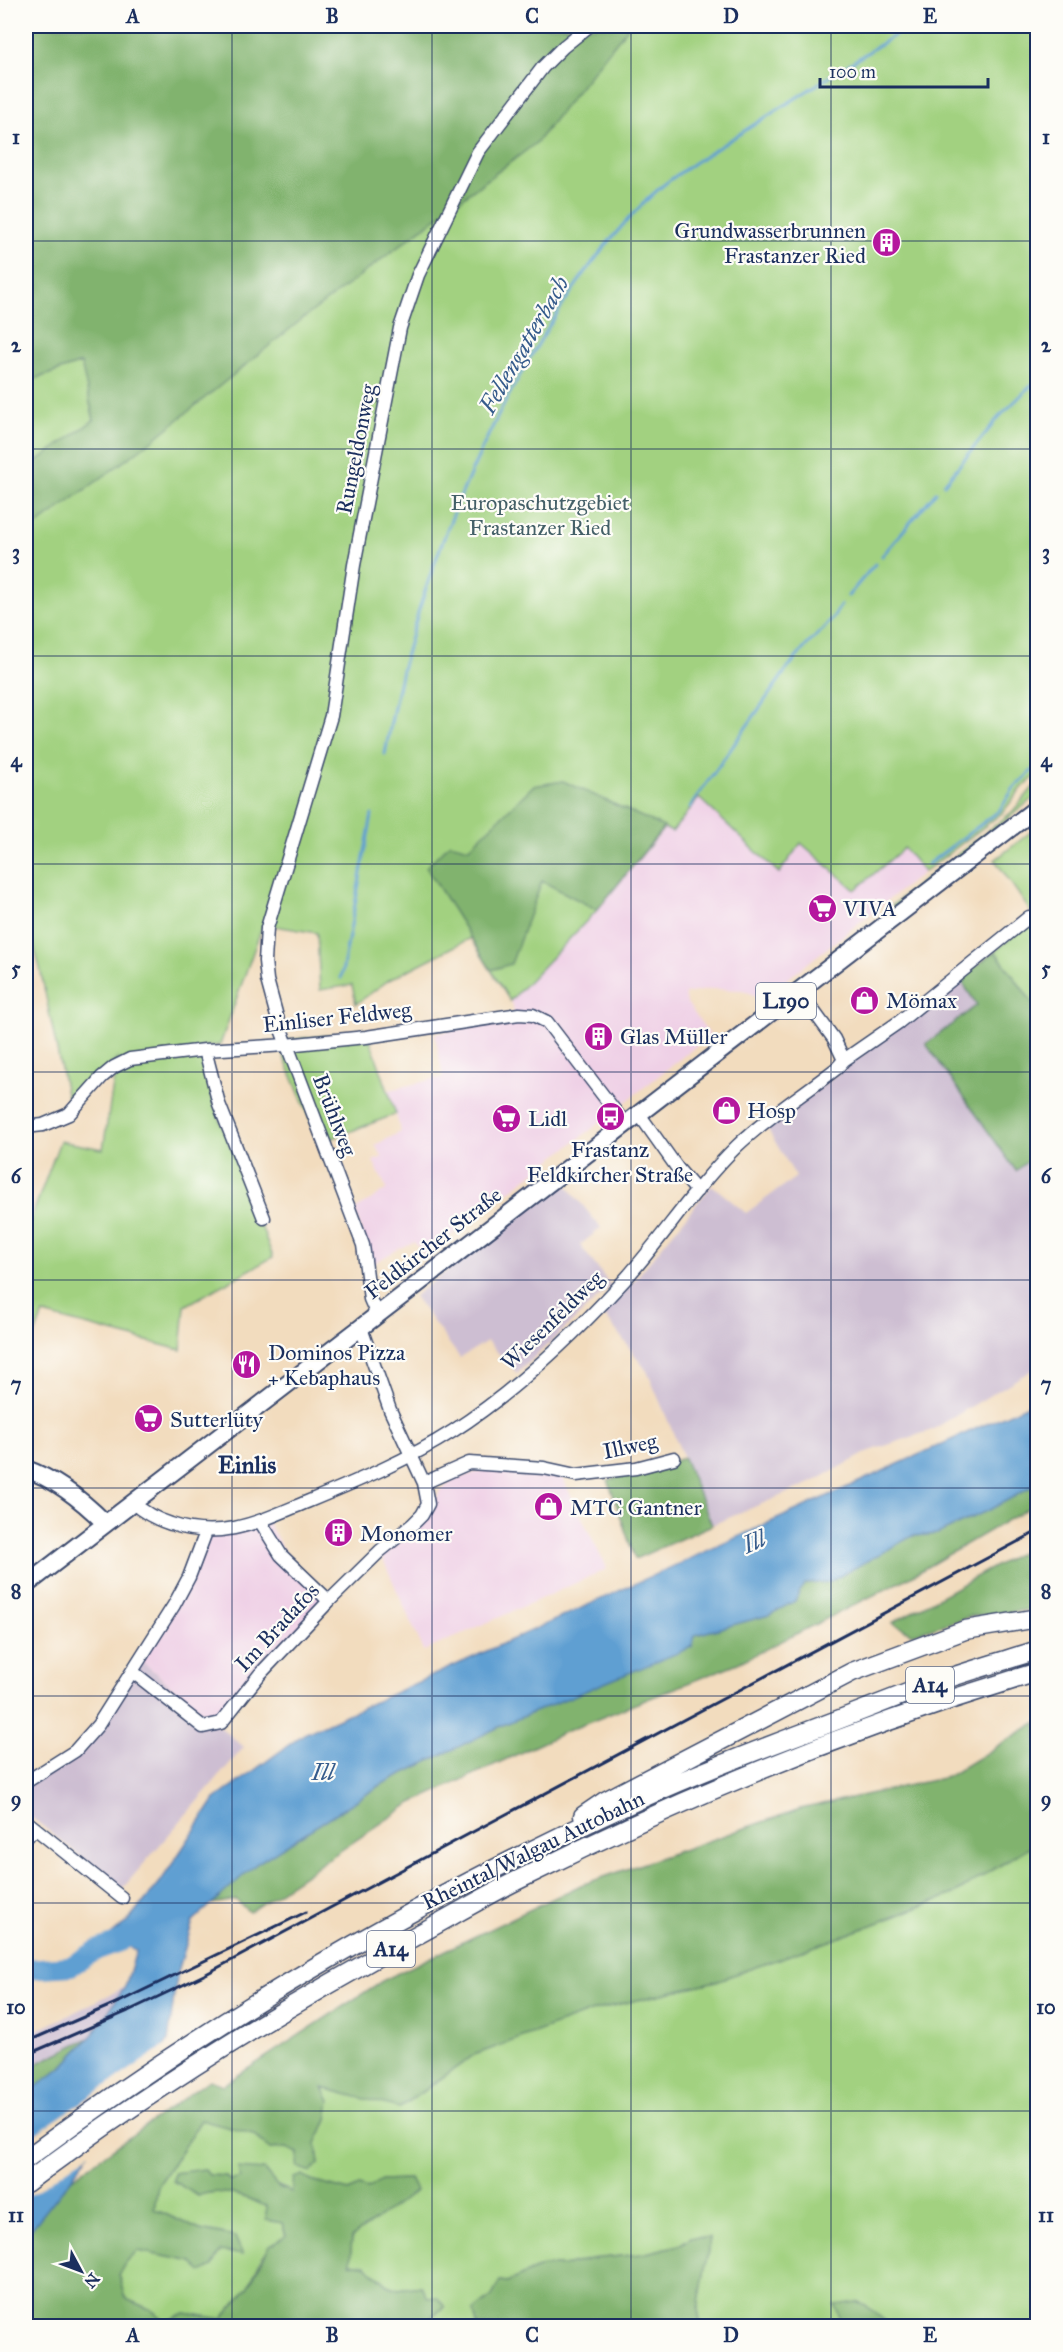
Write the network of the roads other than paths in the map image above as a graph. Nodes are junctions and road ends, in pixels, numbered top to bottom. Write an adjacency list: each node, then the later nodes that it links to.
1 (590, 26): 4 (street, Rungeldonweg)
2 (1038, 807): 5 (main road, Feldkircher Straße / L190)
3 (1029, 917): 8 (street, Wiesenfeldweg)
4 (267, 928): 6 (street, Brühlweg)
5 (799, 992): 8 (street); 9 (main road, Feldkircher Straße / L190)
6 (285, 1045): 7 (street, Einliser Feldweg); 10 (street, Einliser Feldweg); 14 (street, Brühlweg)
7 (205, 1050): 11 (street, Einliser Feldweg); 13 (street)
8 (844, 1060): 12 (street, Wiesenfeldweg)
9 (639, 1114): 10 (main road, Feldkircher Straße / L190); 12 (street)
10 (625, 1124): 14 (main road, Feldkircher Straße / L190)
11 (26, 1128)
12 (697, 1191): 16 (street, Wiesenfeldweg)
13 (264, 1218)
14 (377, 1314): 15 (main road, Feldkircher Straße / L190)
15 (361, 1328): 16 (street); 20 (main road, Feldkircher Straße / L190)
16 (412, 1454): 19 (street, Im Bradafos); 21 (street, Wiesenfeldweg)
17 (674, 1458): 19 (street, Illweg)
18 (26, 1469): 22 (main road)
19 (424, 1483): 25 (street, Im Bradafos)
20 (132, 1502): 22 (main road, Feldkircher Straße / L190); 23 (street, Wiesenfeldweg)
21 (260, 1521): 23 (street, Wiesenfeldweg); 25 (street)
22 (105, 1523): 24 (main road, Feldkircher Straße / L190)
23 (206, 1532): 28 (street)
24 (26, 1585)
25 (329, 1601): 28 (street, Im Bradafos)
26 (1038, 1618): 33 (highway)
27 (1038, 1650): 33 (highway, Rheintal/Walgau Autobahn / A14)
28 (133, 1672): 30 (street)
29 (1038, 1672): 36 (highway, Rheintal/Walgau Autobahn / A14)
30 (26, 1782)
31 (30, 1824): 32 (street); 34 (street)
32 (26, 1838)
33 (544, 1845): 35 (highway, Rheintal/Walgau Autobahn / A14)
34 (122, 1898)
35 (26, 2158)
36 (26, 2183)

